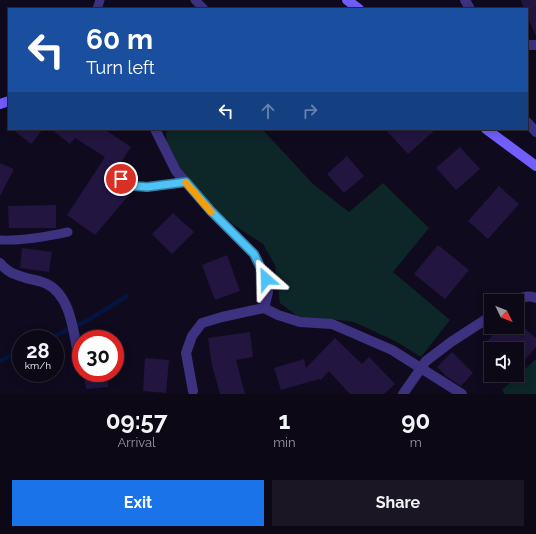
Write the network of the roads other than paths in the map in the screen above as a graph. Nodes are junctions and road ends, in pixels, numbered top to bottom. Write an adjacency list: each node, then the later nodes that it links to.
1 (195, 0): 3 (lane)
2 (347, 0): 4 (street)
3 (203, 8)
4 (357, 8)
5 (528, 123): 8 (street)
6 (156, 130): 11 (street)
7 (487, 130): 9 (street)
8 (536, 132)
9 (536, 166)
10 (121, 179): 11 (lane)
11 (186, 182): 17 (street)
12 (68, 232): 13 (lane)
13 (0, 240)
14 (0, 263): 19 (street)
15 (524, 297): 16 (street)
16 (536, 298)
17 (264, 308): 20 (street); 21 (street)
18 (484, 321): 20 (street)
19 (74, 330)
20 (420, 368): 22 (street); 23 (street)
21 (193, 391)
22 (403, 394)
23 (462, 394)

